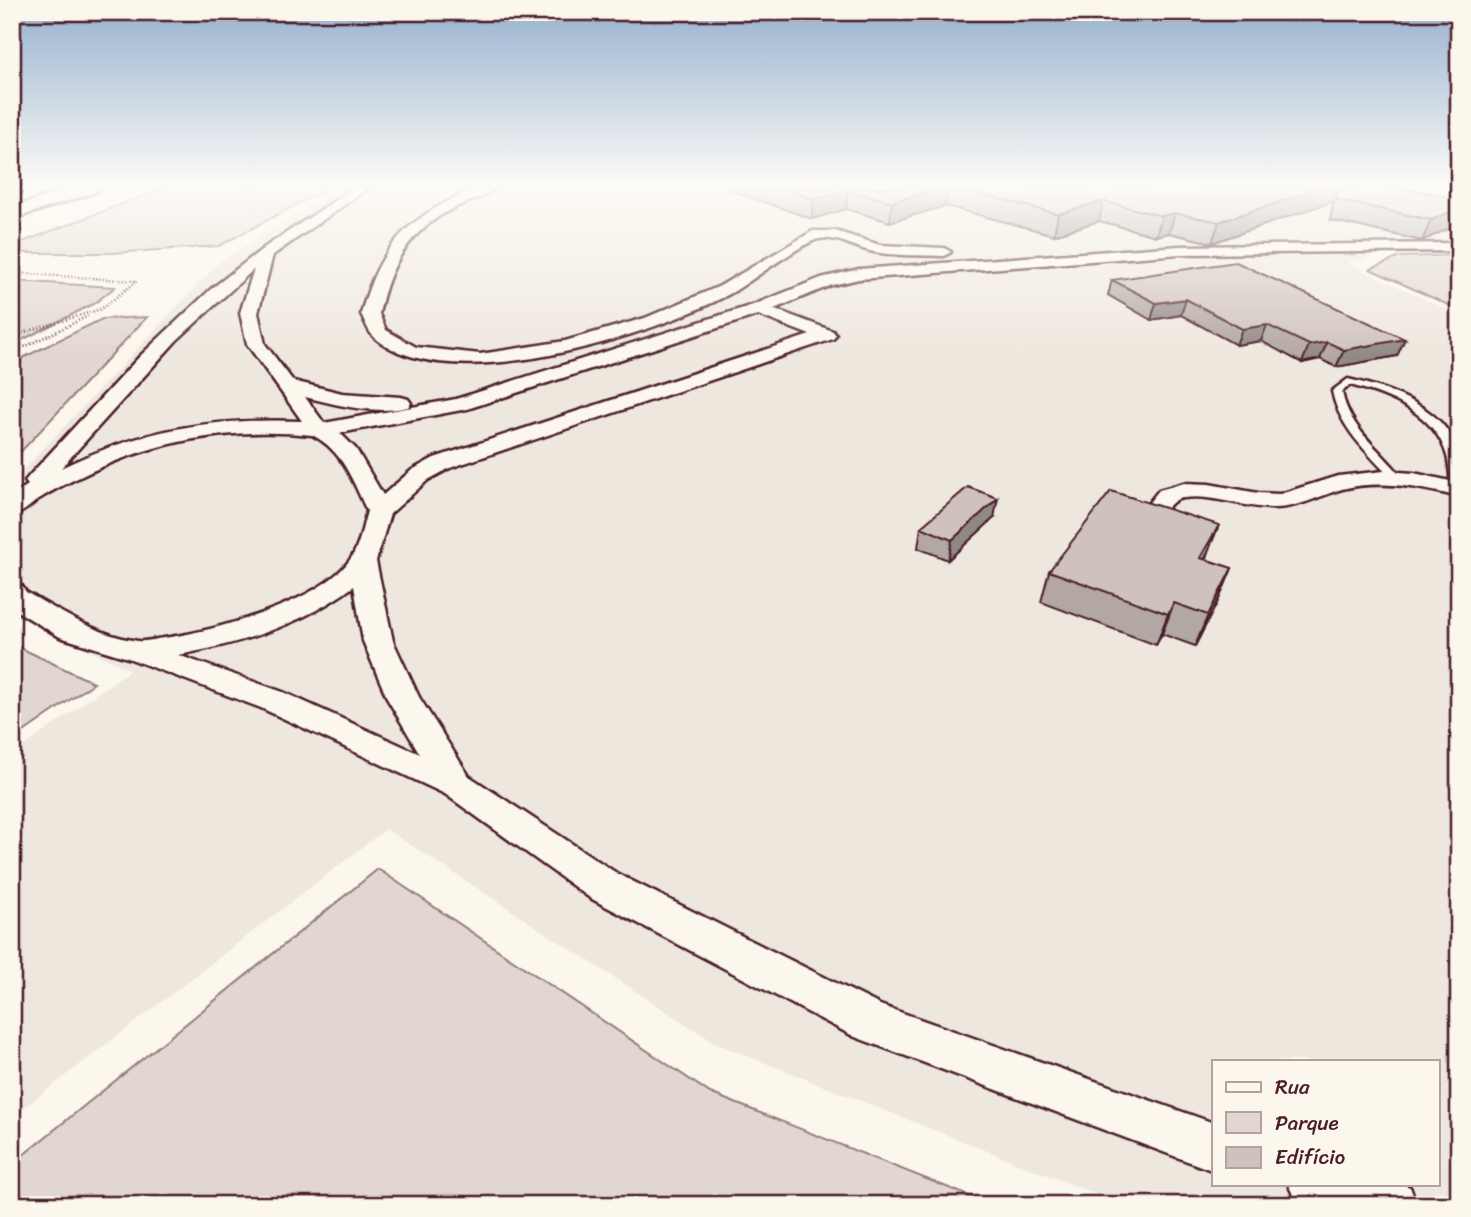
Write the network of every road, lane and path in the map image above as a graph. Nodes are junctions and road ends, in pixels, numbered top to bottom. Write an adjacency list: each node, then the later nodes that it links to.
1 (282, 244): 6 (street)
2 (398, 244): 3 (street)
3 (798, 244)
4 (859, 244): 7 (street)
5 (1459, 247): 7 (street)
6 (266, 255): 13 (street); 18 (street)
7 (1113, 255): 10 (street)
8 (12, 274): 9 (path)
9 (102, 309): 11 (path); 12 (path)
10 (759, 309): 14 (street); 19 (street)
11 (12, 336)
12 (12, 353)
13 (285, 385): 14 (street); 15 (street)
14 (501, 392): 15 (street)
15 (319, 429): 18 (street); 19 (street)
16 (1396, 477): 17 (street); 17 (lane); 20 (street)
17 (1458, 489)
18 (17, 503)
19 (379, 511): 21 (street)
20 (1150, 516)
21 (363, 561): 23 (street); 24 (street)
22 (12, 592): 23 (street)
23 (138, 651): 24 (street)
24 (457, 785): 25 (street)
25 (1212, 1146)
26 (1321, 1186): 27 (street)
27 (1392, 1205)

